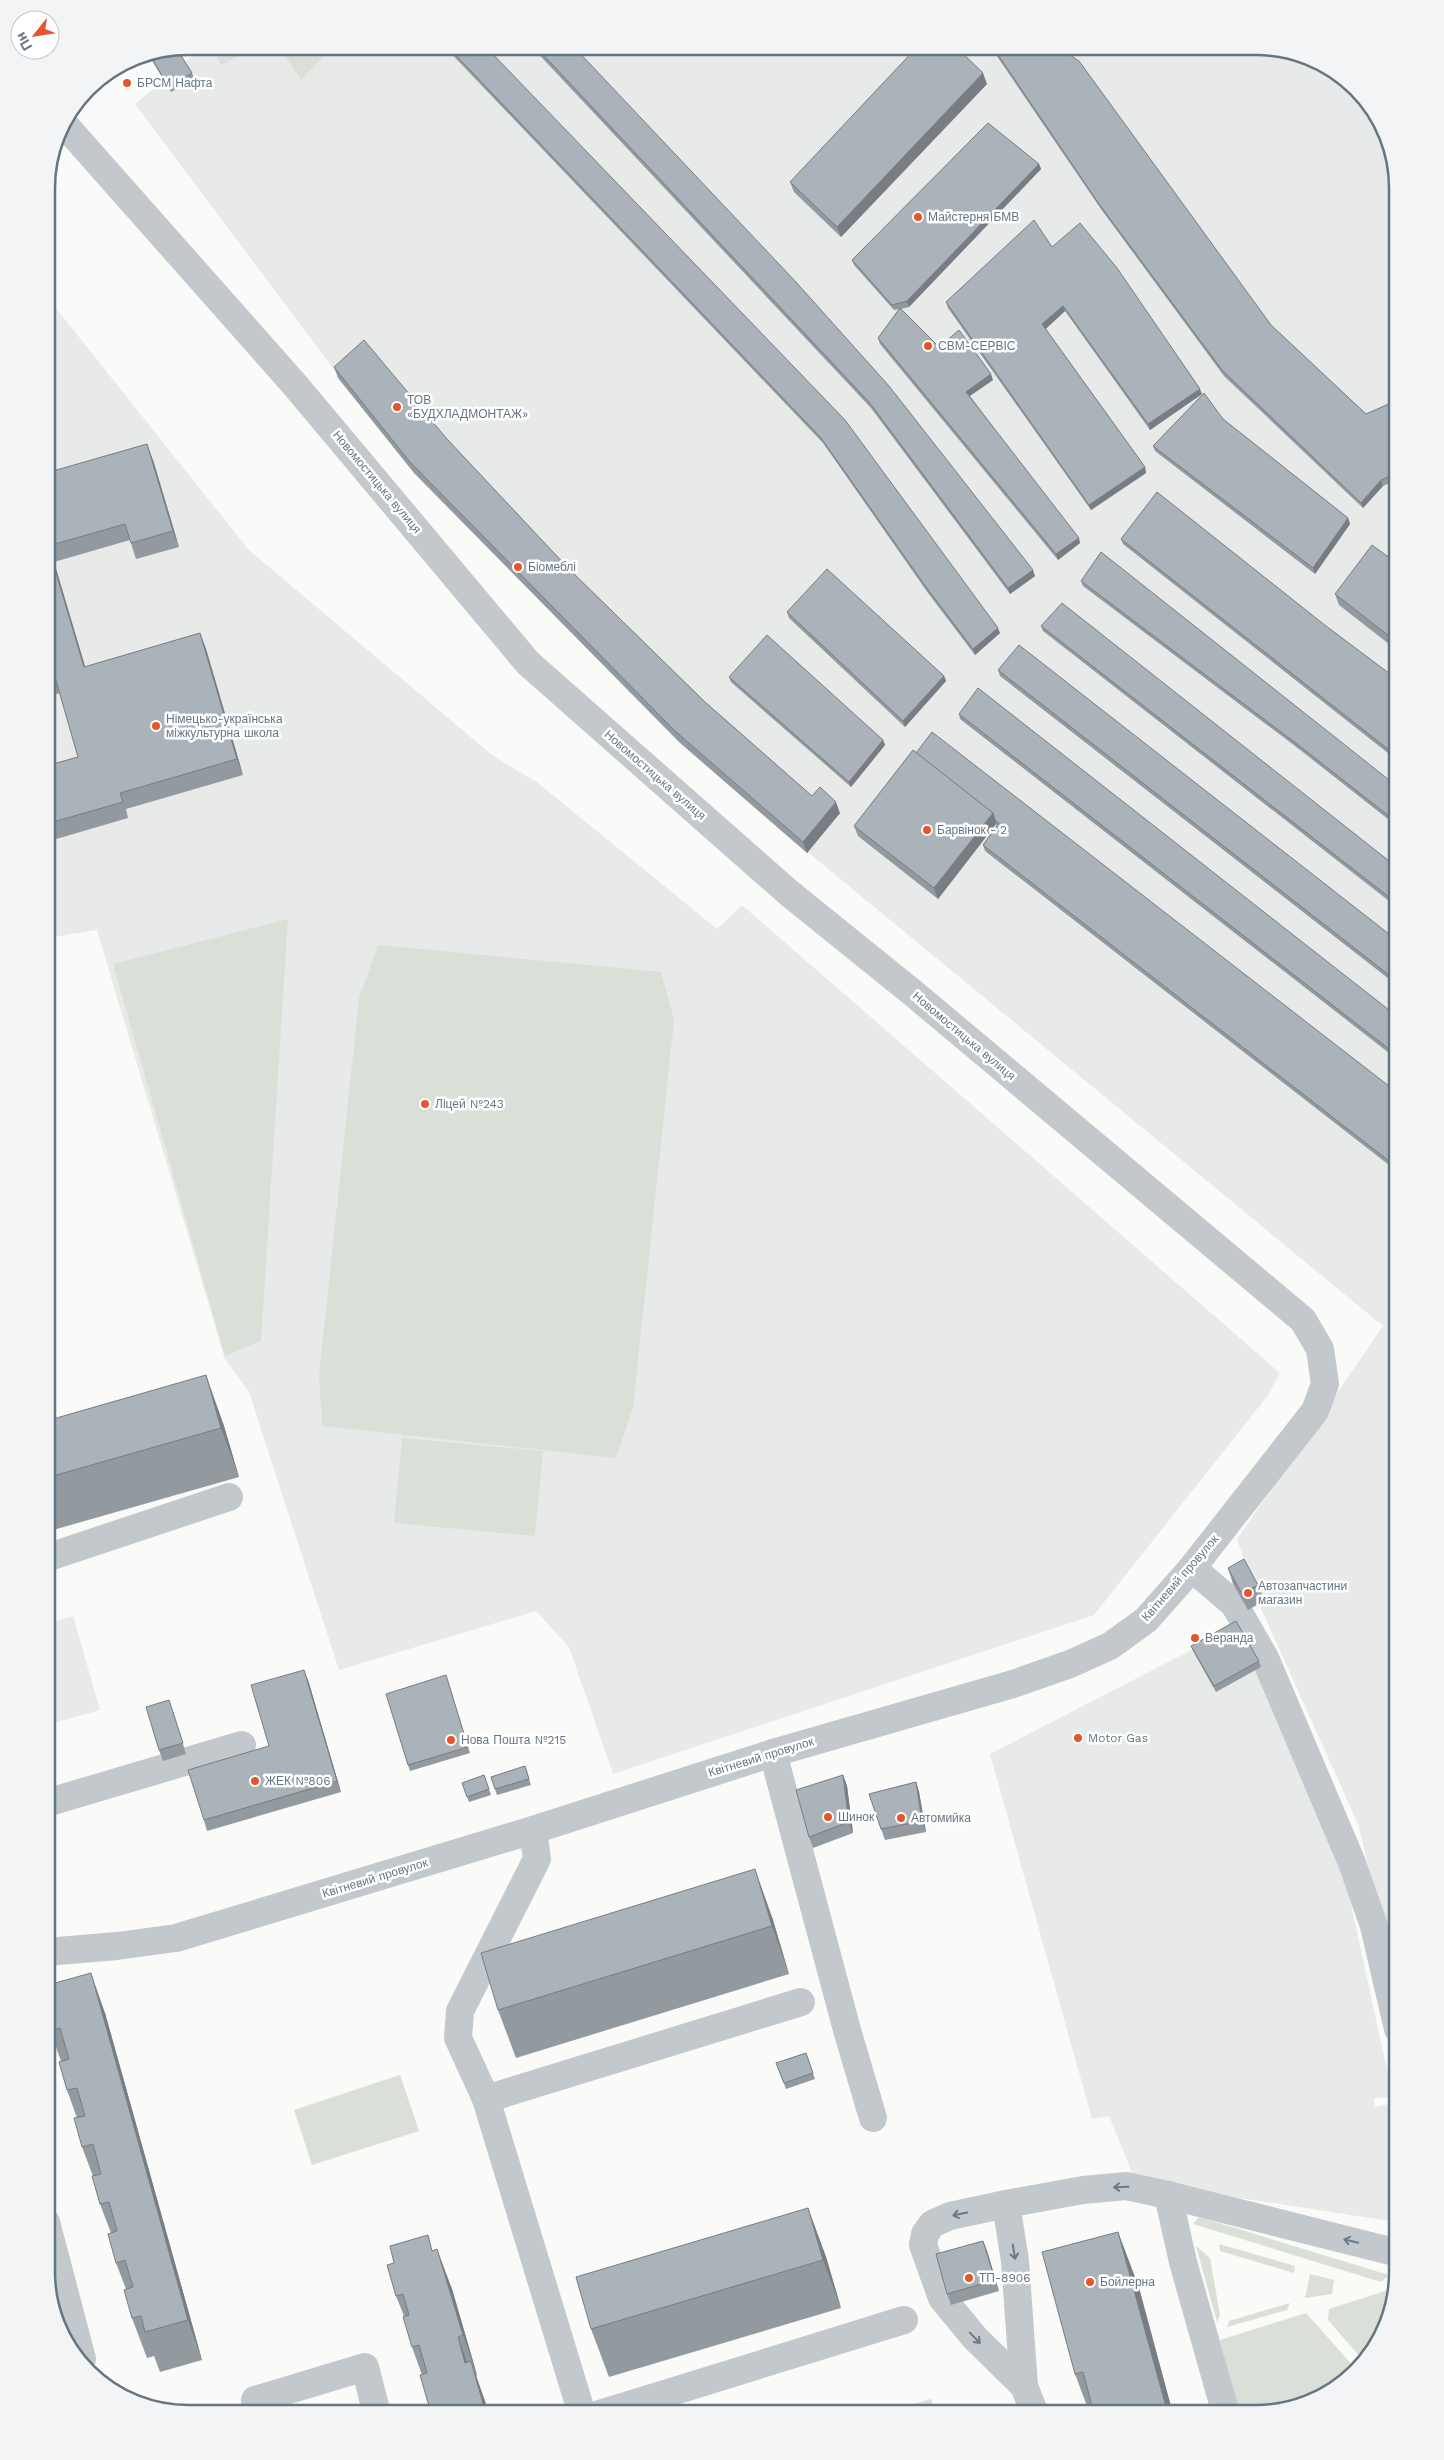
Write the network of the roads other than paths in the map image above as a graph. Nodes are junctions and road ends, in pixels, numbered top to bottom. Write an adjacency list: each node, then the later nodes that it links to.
1 (69, 129): 2 (street, Новомостицька вулиця)
2 (1320, 1349): 5 (street, Квітневий провулок)
3 (229, 1497): 4 (street)
4 (55, 1555)
5 (1192, 1568): 7 (street, Квітневий провулок); 11 (street)
6 (242, 1745): 8 (street)
7 (773, 1753): 9 (street, Квітневий провулок); 14 (street)
8 (55, 1800)
9 (533, 1830): 10 (street, Квітневий провулок); 13 (street)
10 (55, 1951)
11 (1389, 1990)
12 (801, 2002): 13 (street)
13 (486, 2099): 24 (street)
14 (873, 2118)
15 (1168, 2195): 16 (street, one-way to 16); 17 (street, one-way to 15); 27 (street)
16 (1006, 2204): 21 (street, one-way to 21); 21 (street, one-way to 21)
17 (1389, 2251)
18 (55, 2256): 20 (street)
19 (904, 2320): 25 (street)
20 (79, 2349)
21 (1024, 2386): 26 (street)
22 (255, 2400): 23 (street)
23 (375, 2405)
24 (579, 2405)
25 (629, 2405)
26 (1031, 2405)
27 (1223, 2405)

